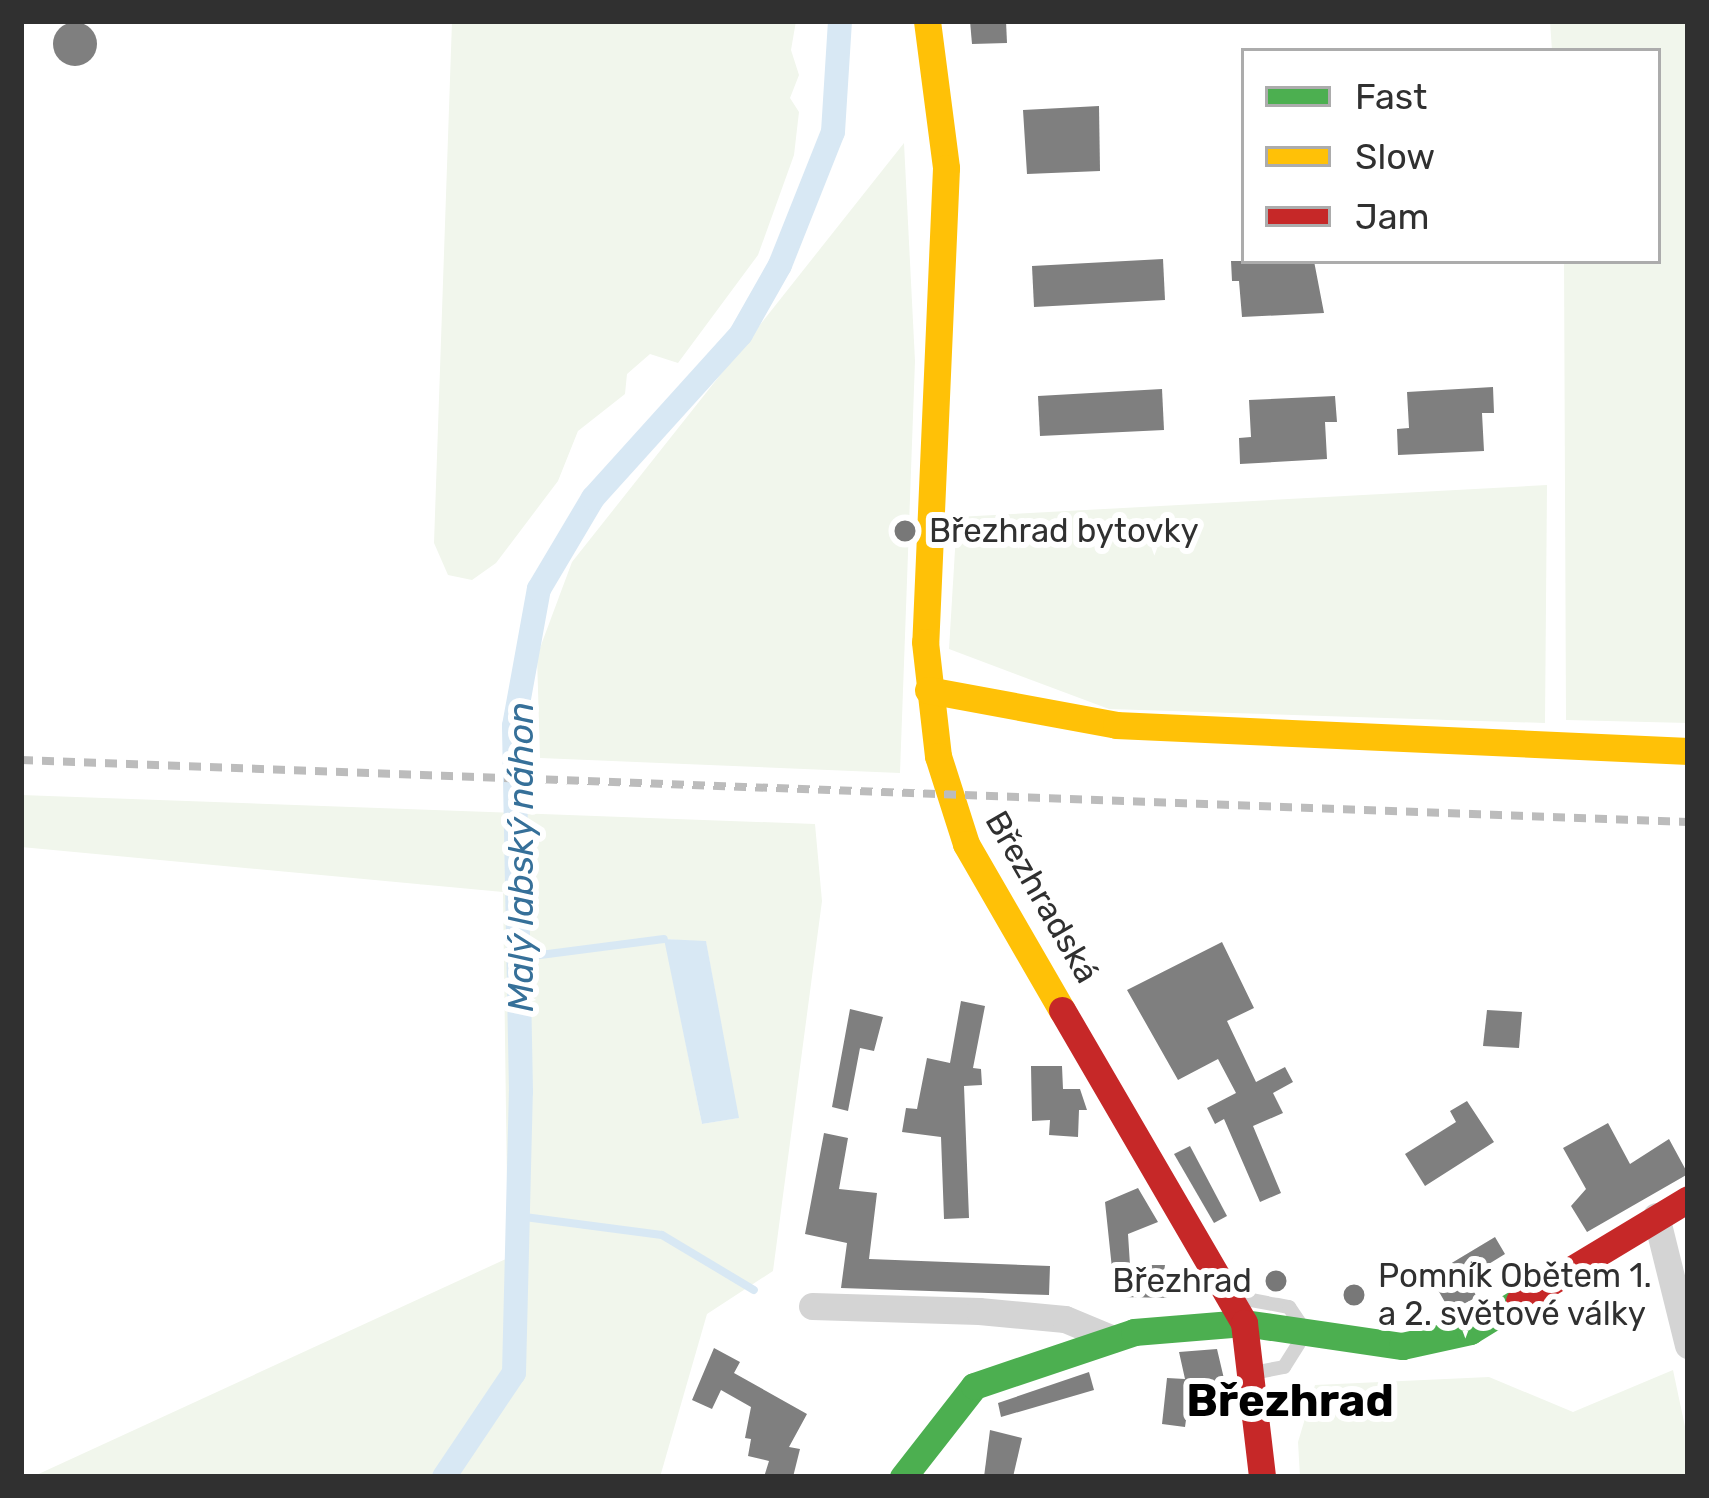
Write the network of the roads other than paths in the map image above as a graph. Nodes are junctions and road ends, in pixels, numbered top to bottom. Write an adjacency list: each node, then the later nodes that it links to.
1 (927, 21): 2 (street, Březhradská)
2 (928, 690): 3 (street); 6 (street, Březhradská)
3 (1688, 752)
4 (1688, 1198): 5 (street)
5 (1656, 1216): 9 (street); 11 (street)
6 (1228, 1296): 8 (street, Březhradská); 9 (lane)
7 (812, 1306): 10 (street)
8 (1244, 1323): 9 (street); 10 (street); 12 (street, Březhradská)
9 (1306, 1332): 12 (lane)
10 (1113, 1339): 13 (street)
11 (1688, 1346)
12 (1254, 1373): 14 (street, Březhradská)
13 (903, 1477)
14 (1262, 1477)

